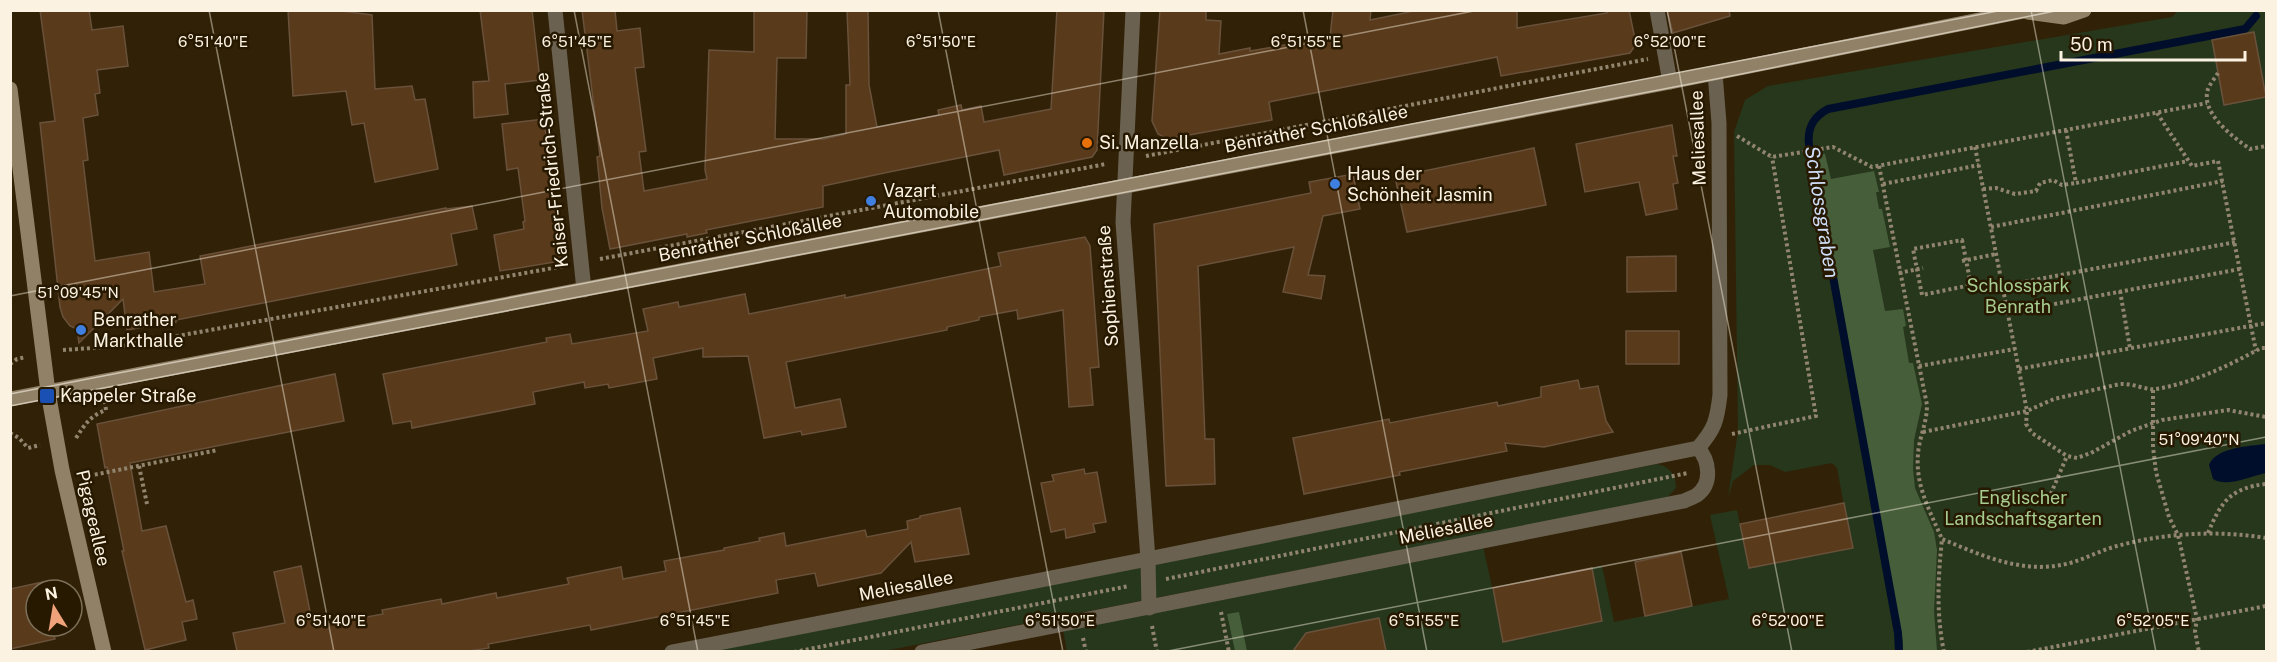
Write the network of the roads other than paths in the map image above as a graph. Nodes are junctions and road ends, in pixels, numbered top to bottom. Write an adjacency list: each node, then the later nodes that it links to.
1 (555, 10): 10 (street, Kaiser-Friedrich-Straße)
2 (1133, 10): 9 (street, Sophienstraße)
3 (1657, 10): 7 (street)
4 (2084, 10): 5 (main road, Benrather Schloßallee)
5 (2029, 11): 6 (main road, Benrather Schloßallee)
6 (1715, 73): 7 (main road, Benrather Schloßallee); 13 (street, Meliesallee)
7 (1671, 82): 9 (main road, Benrather Schloßallee)
8 (10, 89): 11 (main road)
9 (1123, 186): 10 (main road, Benrather Schloßallee); 14 (street, Sophienstraße)
10 (584, 290): 11 (main road, Benrather Schloßallee)
11 (48, 392): 12 (main road, Benrather Schloßallee); 16 (main road, Pigageallee)
12 (10, 399)
13 (1698, 448): 14 (street, Meliesallee); 15 (street, Meliesallee)
14 (1148, 559): 15 (street); 17 (street, Meliesallee)
15 (1149, 608): 18 (street, Meliesallee)
16 (104, 651)
17 (672, 651)
18 (922, 651)

